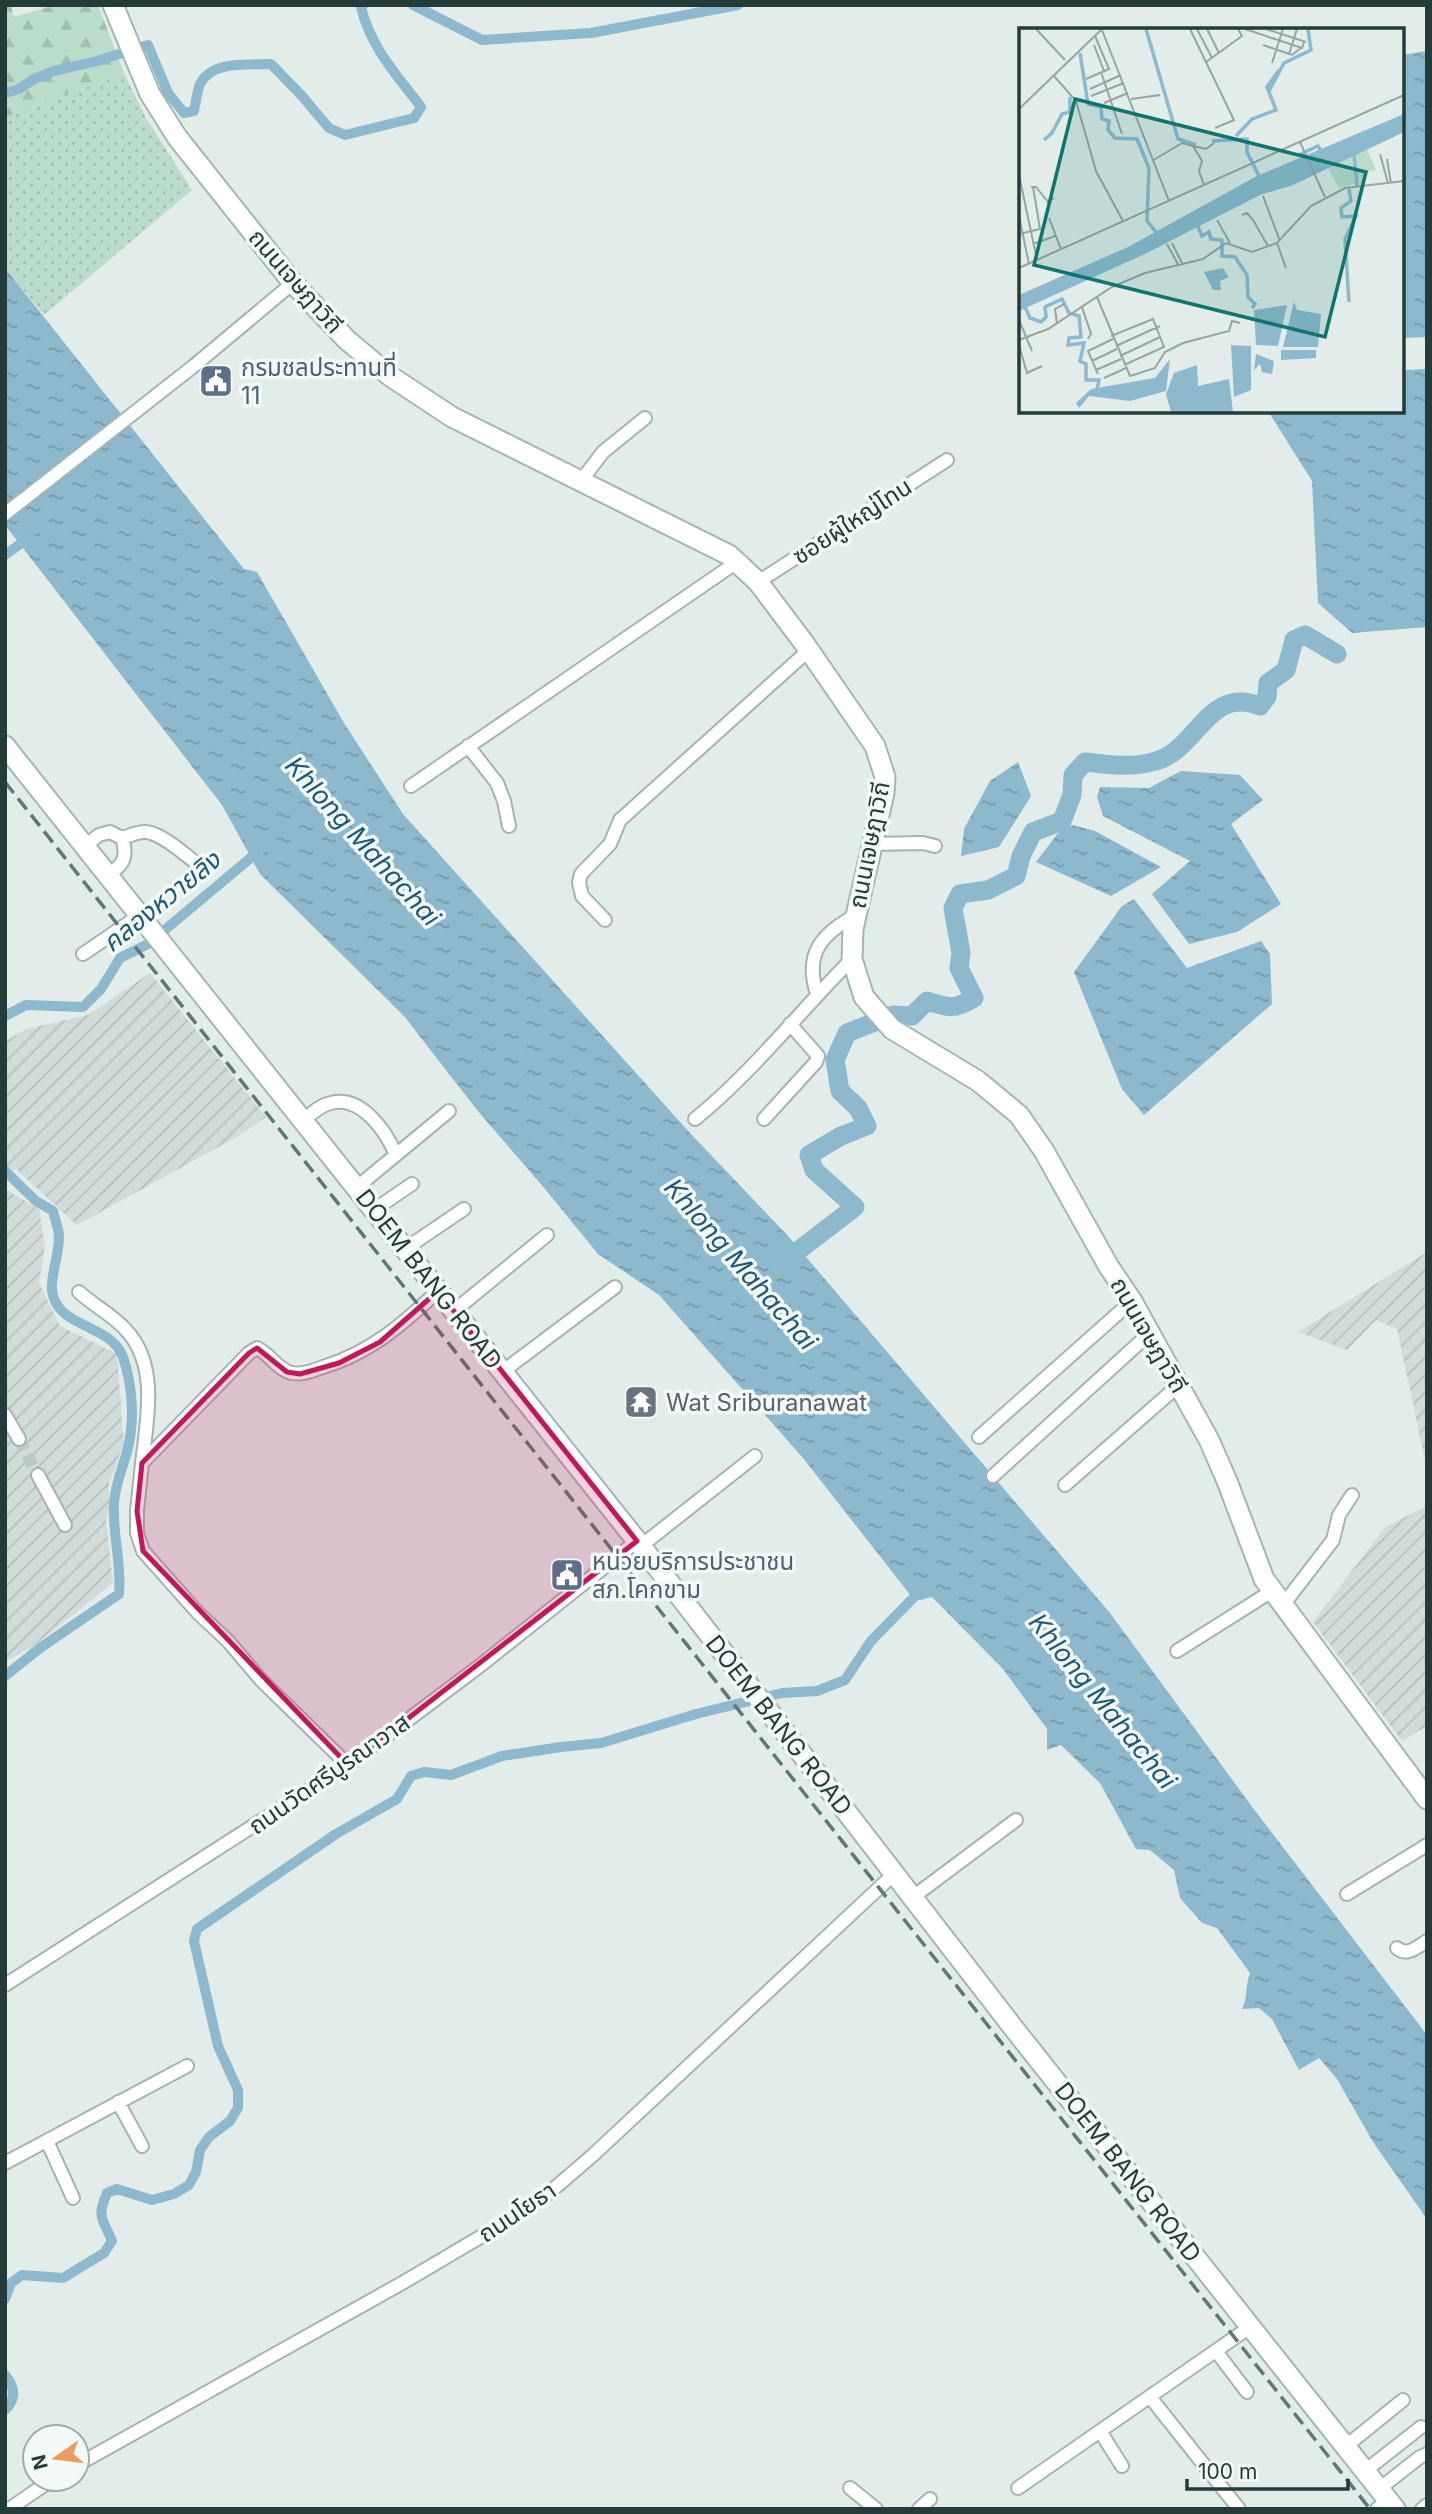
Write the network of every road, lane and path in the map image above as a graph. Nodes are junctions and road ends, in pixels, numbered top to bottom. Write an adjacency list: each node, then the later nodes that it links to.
1 (113, 5): 2 (street, ถนนเจษฎาวิถี)
2 (293, 283): 5 (street, ถนนเจษฎาวิถี); 6 (street)
3 (645, 418): 5 (street)
4 (947, 460): 8 (street, ซอยผู้ใหญ่โทน)
5 (581, 481): 7 (street, ถนนเจษฎาวิถี)
6 (5, 514)
7 (737, 562): 8 (street, ถนนเจษฎาวิถี); 11 (street)
8 (758, 582): 9 (street, ถนนเจษฎาวิถี)
9 (809, 650): 15 (street, ถนนเจษฎาวิถี); 21 (street)
10 (5, 746): 16 (street, DOEM BANG ROAD)
11 (468, 746): 12 (street); 13 (street)
12 (411, 786)
13 (509, 826)
14 (122, 838): 16 (street); 18 (street); 19 (street)
15 (872, 844): 17 (street); 20 (street, ถนนเจษฎาวิถี)
16 (85, 846): 19 (street, DOEM BANG ROAD)
17 (935, 846)
18 (199, 865)
19 (108, 875): 22 (street, DOEM BANG ROAD)
20 (856, 915): 24 (street, ถนนเจษฎาวิถี); 25 (street)
21 (605, 920)
22 (144, 922): 23 (street); 30 (street, DOEM BANG ROAD)
23 (83, 954)
24 (852, 959): 25 (street); 41 (street, ถนนเจษฎาวิถี)
25 (817, 994): 26 (street)
26 (790, 1024): 28 (street); 29 (street)
27 (449, 1111): 31 (street)
28 (695, 1119)
29 (764, 1119)
30 (303, 1121): 31 (street); 33 (street, DOEM BANG ROAD)
31 (396, 1155): 33 (street)
32 (412, 1184): 35 (street)
33 (356, 1188): 35 (street, DOEM BANG ROAD)
34 (464, 1209): 37 (street)
35 (374, 1210): 37 (street, DOEM BANG ROAD)
36 (547, 1235): 42 (street)
37 (405, 1249): 39 (street, DOEM BANG ROAD)
38 (615, 1287): 44 (street)
39 (438, 1291): 42 (street, DOEM BANG ROAD); 50 (street)
40 (79, 1292): 50 (street)
41 (1132, 1301): 43 (street, ถนนเจษฎาวิถี); 47 (street)
42 (454, 1311): 44 (street, DOEM BANG ROAD)
43 (1150, 1333): 45 (street, ถนนเจษฎาวิถี); 52 (street)
44 (502, 1372): 56 (street, DOEM BANG ROAD)
45 (1179, 1385): 53 (street); 57 (street, ถนนเจษฎาวิถี)
46 (5, 1415): 48 (street)
47 (979, 1437)
48 (19, 1439)
49 (755, 1456): 56 (street, ถนนวัดศรีบูรณาวาส)
50 (142, 1463): 59 (street)
51 (38, 1475): 55 (street)
52 (993, 1476)
53 (1065, 1485)
54 (1352, 1495): 57 (street)
55 (65, 1525)
56 (639, 1544): 59 (street, ถนนวัดศรีบูรณาวาส); 63 (street, DOEM BANG ROAD)
57 (1278, 1598): 58 (street); 60 (street, ถนนเจษฎาวิถี)
58 (1177, 1651)
59 (348, 1765): 68 (street, ถนนวัดศรีบูรณาวาส)
60 (1427, 1799)
61 (1016, 1820): 65 (street)
62 (1427, 1845): 64 (street)
63 (894, 1874): 65 (street, DOEM BANG ROAD); 84 (street, ถนนโยธา)
64 (1347, 1894)
65 (913, 1897): 75 (street, DOEM BANG ROAD)
66 (1427, 1941): 67 (street)
67 (1397, 1948)
68 (5, 1985)
69 (187, 2066): 70 (street)
70 (118, 2102): 71 (street); 72 (street)
71 (47, 2141): 73 (street); 74 (street)
72 (142, 2146)
73 (5, 2163)
74 (73, 2198)
75 (1250, 2327): 76 (street); 82 (street, DOEM BANG ROAD)
76 (1216, 2351): 77 (street); 78 (street)
77 (1247, 2392)
78 (1150, 2397): 81 (street); 96 (street)
79 (1403, 2400): 82 (street)
80 (1421, 2427): 86 (street)
81 (1100, 2431): 85 (street); 88 (street)
82 (1345, 2447): 86 (street, DOEM BANG ROAD)
83 (1427, 2454): 91 (street)
84 (91, 2457)
85 (1122, 2466)
86 (1365, 2471): 91 (street, DOEM BANG ROAD)
87 (850, 2488): 94 (street)
88 (1018, 2488)
89 (32, 2493): 93 (street)
90 (930, 2499): 95 (street)
91 (1385, 2502)
92 (1427, 2505): 97 (street)
93 (9, 2509)
94 (876, 2509)
95 (919, 2509)
96 (1238, 2509)
97 (1422, 2509)

